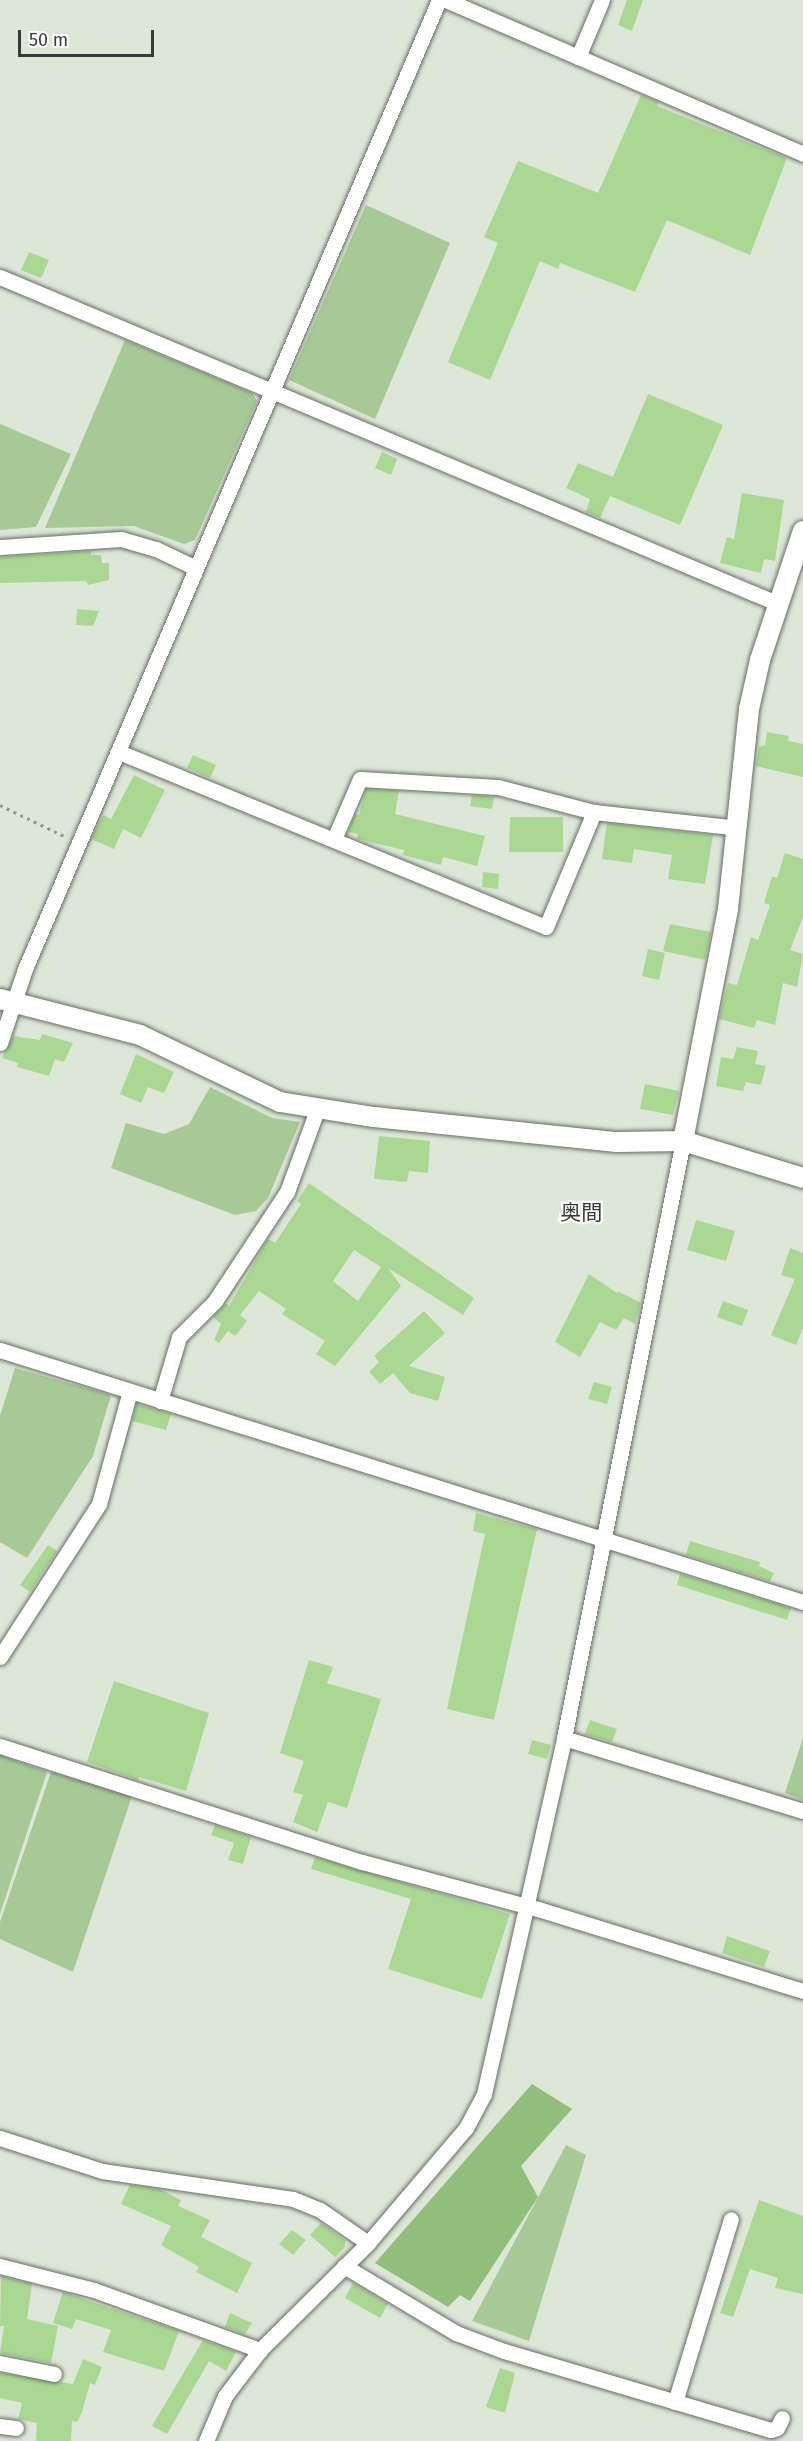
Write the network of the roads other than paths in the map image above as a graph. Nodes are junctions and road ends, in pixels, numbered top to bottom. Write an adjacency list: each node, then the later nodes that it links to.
1 (439, 0): 7 (street)
2 (446, 0): 4 (street)
3 (602, 0): 4 (street)
4 (578, 57): 5 (street)
5 (803, 154)
6 (0, 277): 7 (street)
7 (273, 394): 10 (street); 11 (street)
8 (803, 531): 11 (street)
9 (0, 547): 10 (street)
10 (196, 568): 12 (street)
11 (779, 604): 14 (street)
12 (119, 752): 15 (street); 16 (street)
13 (594, 812): 14 (street); 15 (street); 15 (street)
14 (738, 828): 19 (street)
15 (334, 839)
16 (8, 1001): 17 (street); 18 (street)
17 (0, 1043)
18 (317, 1110): 19 (street); 23 (street)
19 (683, 1141): 20 (street); 24 (street)
20 (803, 1178)
21 (0, 1350): 22 (street)
22 (130, 1391): 23 (street); 26 (street)
23 (160, 1401): 24 (street)
24 (605, 1540): 25 (street); 27 (street)
25 (803, 1602)
26 (0, 1657)
27 (564, 1738): 29 (street); 30 (street)
28 (0, 1746): 30 (street)
29 (803, 1811)
30 (524, 1905): 31 (street); 34 (street)
31 (803, 1991)
32 (0, 2138): 34 (street)
33 (731, 2219): 40 (street)
34 (368, 2242): 36 (street)
35 (0, 2266): 37 (street)
36 (344, 2266): 37 (street); 40 (street)
37 (260, 2350): 42 (street)
38 (0, 2363): 39 (street)
39 (54, 2374)
40 (675, 2402): 41 (street)
41 (782, 2418)
42 (206, 2441)

